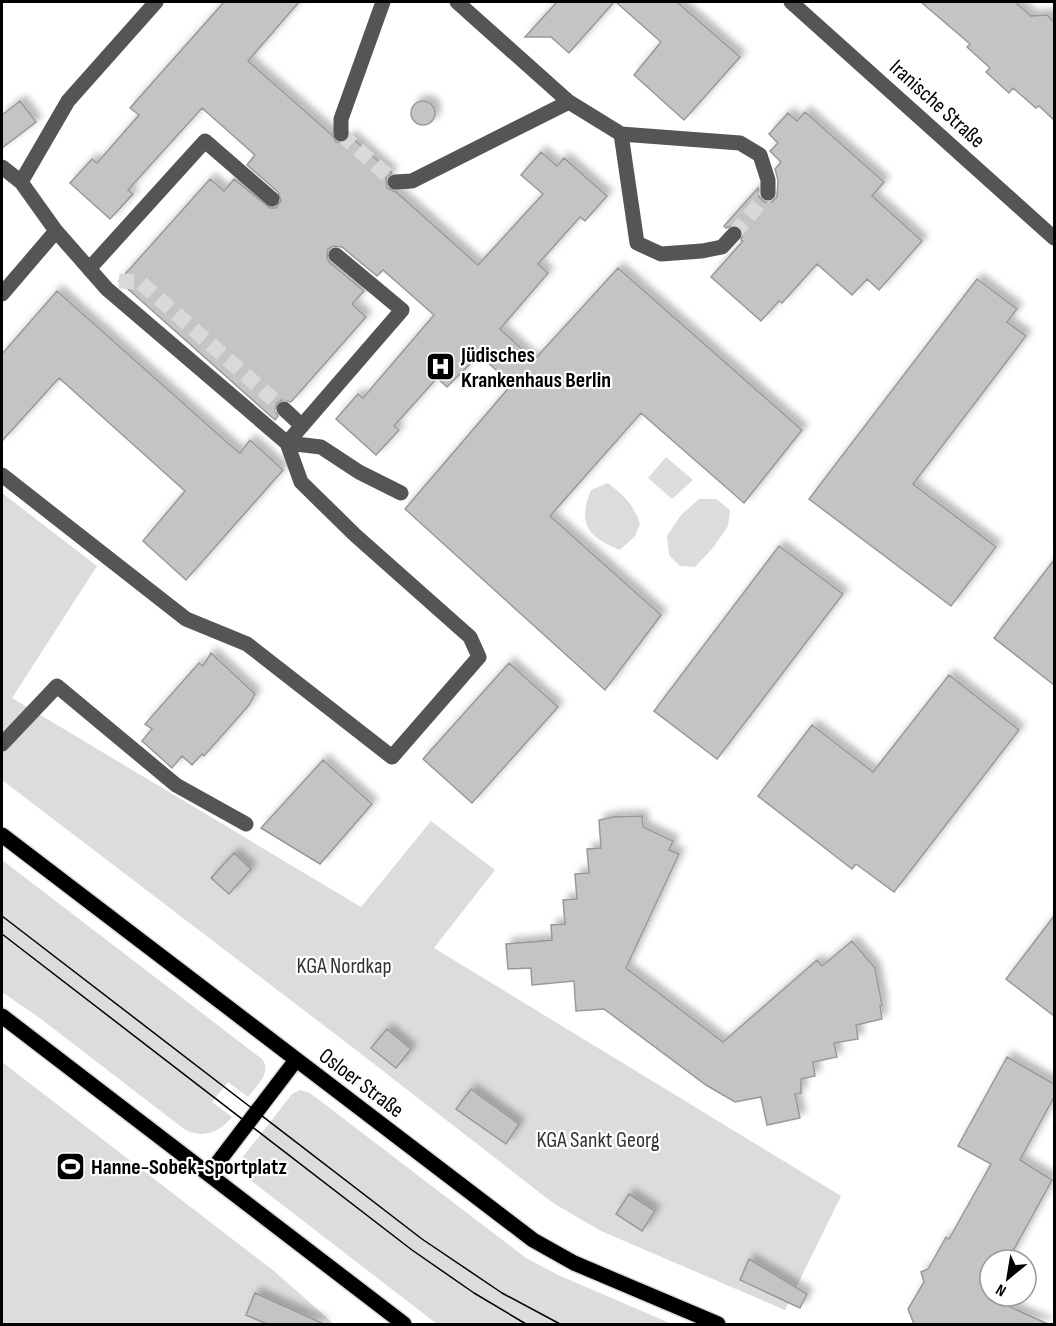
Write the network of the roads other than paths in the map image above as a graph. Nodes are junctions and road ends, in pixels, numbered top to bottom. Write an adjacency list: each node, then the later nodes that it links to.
1 (156, 2): 9 (street)
2 (383, 2): 7 (street)
3 (457, 2): 5 (street)
4 (791, 2): 15 (street, Iranische Straße)
5 (569, 102): 6 (street); 10 (street)
6 (621, 134): 11 (street); 14 (street)
7 (341, 135)
8 (2, 167): 9 (street)
9 (21, 182): 13 (street)
10 (394, 182)
11 (768, 193)
12 (272, 199): 17 (street)
13 (56, 231): 17 (street); 19 (street)
14 (734, 234)
15 (1054, 238)
16 (336, 255): 21 (street)
17 (92, 273): 18 (street); 22 (street)
18 (119, 281)
19 (2, 294)
20 (284, 409): 21 (street)
21 (302, 426): 22 (street)
22 (287, 443): 23 (street); 24 (street)
23 (2, 475)
24 (401, 493)
25 (2, 744): 26 (street)
26 (246, 824)
27 (2, 835): 29 (main road, Osloer Straße)
28 (2, 1016): 30 (main road)
29 (296, 1060): 30 (main road); 32 (main road, Osloer Straße)
30 (209, 1174): 31 (main road)
31 (404, 1324)
32 (718, 1324)

